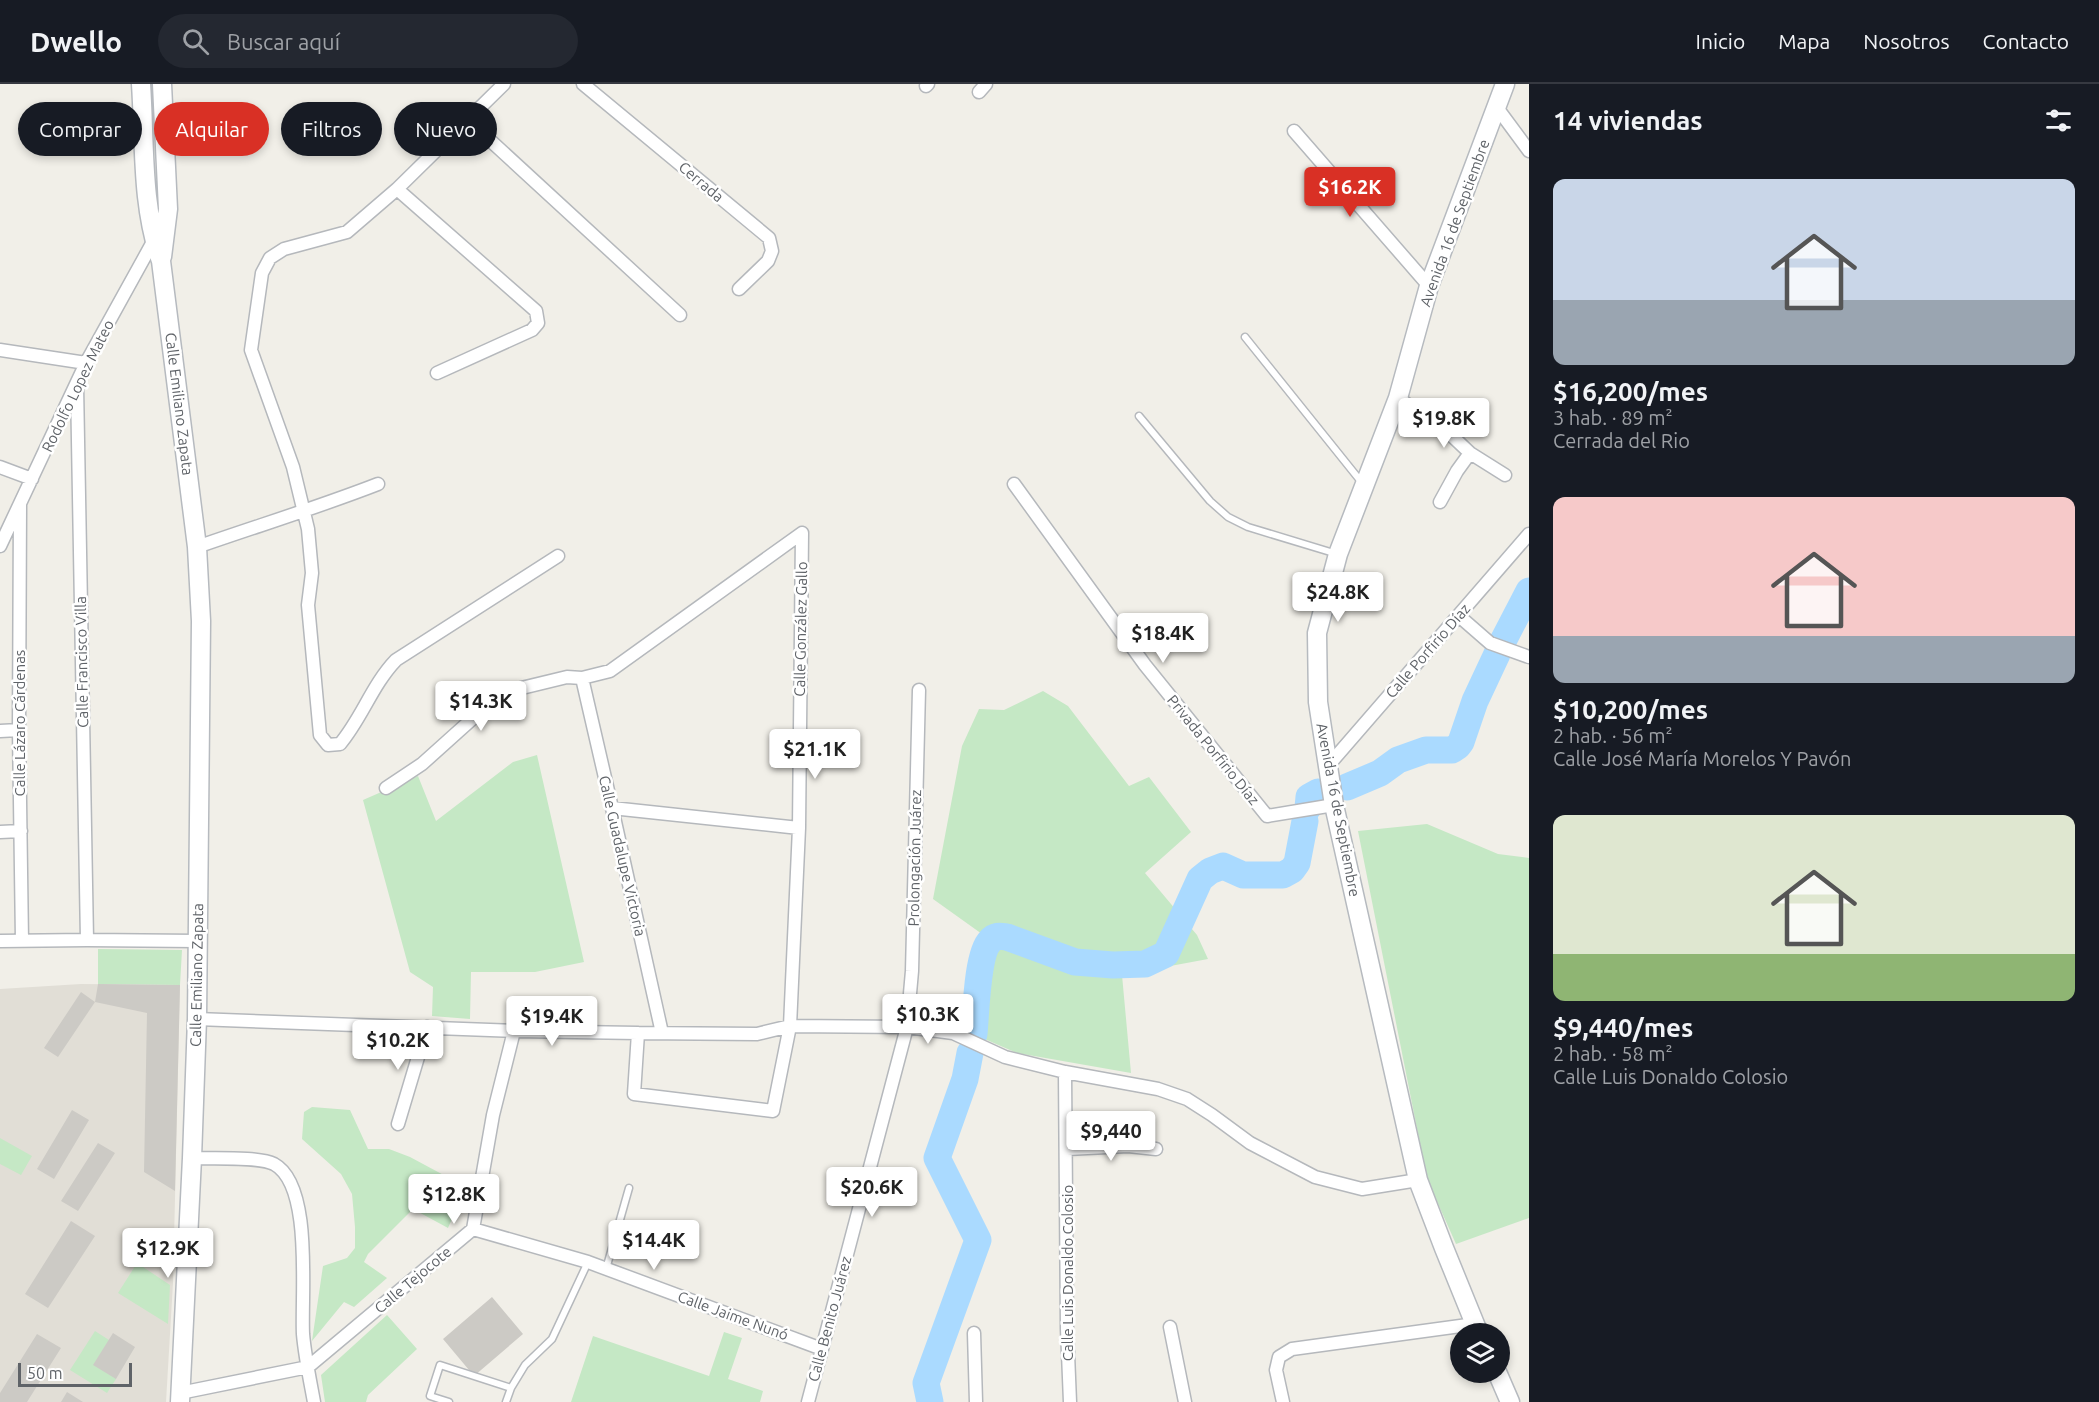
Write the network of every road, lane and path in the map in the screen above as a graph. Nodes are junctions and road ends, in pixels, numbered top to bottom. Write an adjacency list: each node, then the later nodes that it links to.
1 (141, 84): 13 (main road, Calle Emiliano Zapata)
2 (162, 84): 13 (main road, Calle Emiliano Zapata)
3 (504, 84): 6 (street)
4 (584, 84): 15 (street, Cerrada)
5 (1505, 84): 7 (main road, Avenida 16 de Septiembre)
6 (486, 102)
7 (1498, 109): 10 (street); 14 (main road, Avenida 16 de Septiembre)
8 (1294, 131): 14 (street)
9 (497, 147): 16 (street)
10 (1529, 151)
11 (431, 156): 12 (street)
12 (397, 189): 20 (street); 33 (street)
13 (159, 236): 19 (street, Rodolfo Lopez Mateo); 36 (main road, Calle Emiliano Zapata)
14 (1429, 286): 22 (main road, Avenida 16 de Septiembre)
15 (739, 290)
16 (680, 315)
17 (1245, 337): 30 (lane)
18 (0, 350): 19 (street)
19 (86, 363): 21 (street, Rodolfo Lopez Mateo)
20 (437, 373)
21 (77, 385): 27 (street, Rodolfo Lopez Mateo); 52 (street, Calle Francisco Villa)
22 (1398, 398): 24 (street); 30 (main road, Avenida 16 de Septiembre)
23 (1138, 416): 37 (lane)
24 (1470, 453): 26 (street); 31 (street)
25 (0, 467): 27 (street)
26 (1505, 475)
27 (32, 479): 32 (street, Rodolfo Lopez Mateo)
28 (378, 484): 33 (street)
29 (1014, 484): 47 (street, Privada Porfirio Díaz)
30 (1364, 486): 37 (main road, Avenida 16 de Septiembre)
31 (1440, 502)
32 (20, 505): 35 (street, Rodolfo Lopez Mateo); 43 (street, Calle Lázaro Cárdenas)
33 (304, 511): 36 (street); 38 (street)
34 (1529, 534): 39 (street, Calle Porfirio Díaz)
35 (0, 546)
36 (196, 547): 55 (main road, Calle Emiliano Zapata)
37 (1338, 554): 45 (main road, Avenida 16 de Septiembre)
38 (558, 556)
39 (1459, 616): 40 (street); 45 (street, Calle Porfirio Díaz)
40 (1529, 657)
41 (582, 678): 46 (street); 48 (street, Calle Guadalupe Victoria); 49 (street, Calle González Gallo)
42 (919, 690): 59 (street, Prolongación Juárez)
43 (20, 730): 44 (street); 50 (street, Calle Lázaro Cárdenas)
44 (0, 731)
45 (1327, 767): 47 (main road, Avenida 16 de Septiembre)
46 (386, 788)
47 (1334, 805): 68 (main road, Avenida 16 de Septiembre)
48 (612, 808): 49 (street); 62 (street, Calle Guadalupe Victoria)
49 (800, 828): 57 (street, Calle González Gallo)
50 (21, 831): 51 (street); 54 (street, Calle Lázaro Cárdenas)
51 (0, 832)
52 (87, 940): 54 (street); 55 (street)
53 (0, 941): 54 (street)
54 (22, 941)
55 (198, 941): 56 (main road, Calle Emiliano Zapata)
56 (197, 1019): 58 (street); 67 (main road, Calle Emiliano Zapata)
57 (790, 1026): 59 (street); 61 (street, Calle González Gallo); 62 (street)
58 (427, 1027): 60 (street); 64 (street)
59 (907, 1027): 63 (street); 77 (street, Calle Benito Juárez)
60 (513, 1032): 61 (street); 70 (street)
61 (638, 1033): 62 (street)
62 (662, 1033)
63 (1065, 1072): 65 (street, Calle Luis Donaldo Colosio); 68 (street)
64 (398, 1124)
65 (1067, 1149): 66 (street); 87 (street, Calle Luis Donaldo Colosio)
66 (1156, 1149)
67 (192, 1158): 78 (street); 81 (main road, Calle Emiliano Zapata)
68 (1418, 1180): 73 (main road, Avenida 16 de Septiembre)
69 (629, 1188): 72 (lane)
70 (473, 1229): 71 (street, Calle Jaime Nunó); 78 (street, Calle Tejocote)
71 (588, 1262): 72 (street, Calle Jaime Nunó); 80 (lane)
72 (606, 1269): 77 (street, Calle Jaime Nunó)
73 (1475, 1323)
74 (1170, 1326): 88 (street)
75 (1450, 1332): 89 (street)
76 (974, 1333): 86 (street)
77 (822, 1349): 85 (street, Calle Benito Juárez)
78 (308, 1367): 81 (street); 82 (street)
79 (1501, 1383): 90 (main road)
80 (511, 1388): 83 (lane); 84 (lane)
81 (180, 1398)
82 (314, 1402)
83 (449, 1402)
84 (506, 1402)
85 (808, 1402)
86 (976, 1402)
87 (1070, 1402)
88 (1185, 1402)
89 (1283, 1402)
90 (1509, 1402)

